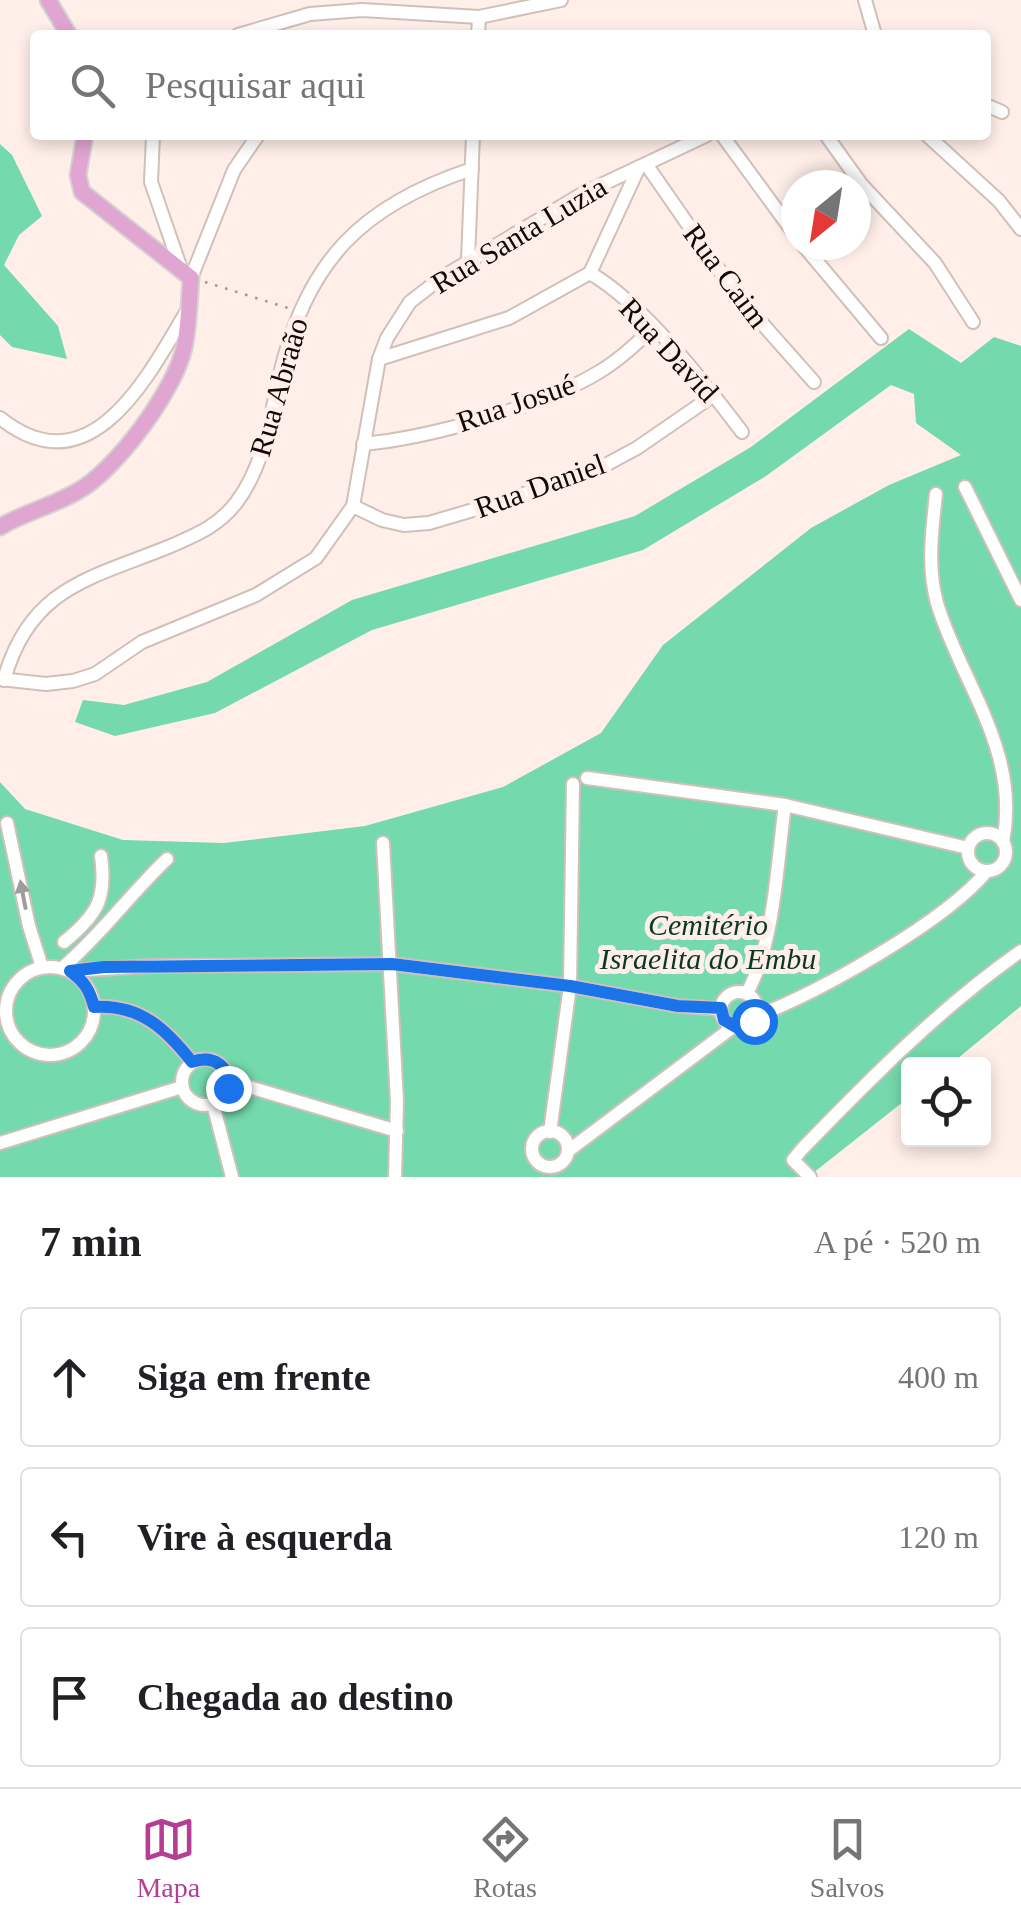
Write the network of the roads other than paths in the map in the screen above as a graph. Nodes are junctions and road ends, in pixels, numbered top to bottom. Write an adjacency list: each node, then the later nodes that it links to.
1 (48, 0): 5 (main road)
2 (561, 0): 4 (street)
3 (864, 0): 8 (street)
4 (479, 17): 6 (street); 7 (street)
5 (66, 30)
6 (255, 30)
7 (478, 30)
8 (873, 30)
9 (991, 107): 10 (street)
10 (1002, 112)
11 (84, 140): 25 (main road)
12 (154, 140): 25 (street)
13 (255, 140): 25 (street)
14 (473, 140): 20 (street)
15 (697, 140): 19 (street, Rua Santa Luzia)
16 (726, 140): 21 (street)
17 (829, 140): 28 (street)
18 (933, 140): 22 (street)
19 (642, 166): 23 (street, Rua Santa Luzia); 26 (street); 32 (street, Rua Caim)
20 (472, 169): 23 (street); 42 (street, Rua Abraão)
21 (781, 216)
22 (1021, 228)
23 (468, 260): 31 (street, Rua Santa Luzia)
24 (816, 260): 30 (street)
25 (186, 272): 27 (main road)
26 (590, 273): 29 (street, Rua David); 31 (street)
27 (190, 308): 34 (street); 40 (main road)
28 (972, 322)
29 (653, 328): 33 (street, Rua David); 36 (street, Rua Josué)
30 (881, 338)
31 (379, 359): 36 (street, Rua Santa Luzia)
32 (814, 382)
33 (714, 396): 35 (street, Rua David); 39 (street, Rua Daniel)
34 (0, 418)
35 (742, 432)
36 (363, 444): 39 (street, Rua Santa Luzia)
37 (964, 487): 41 (street)
38 (936, 494): 47 (street)
39 (353, 506): 42 (street, Rua Santa Luzia)
40 (0, 527)
41 (1021, 600)
42 (2, 679)
43 (587, 778): 45 (street)
44 (572, 784): 58 (street)
45 (786, 805): 49 (street); 59 (street)
46 (7, 823): 56 (street, one-way to 46)
47 (1003, 842): 49 (street); 52 (street)
48 (383, 843): 55 (street)
49 (968, 848): 52 (street)
50 (102, 856): 53 (street)
51 (167, 859): 57 (street)
52 (987, 871): 62 (street)
53 (64, 942)
54 (1021, 951): 75 (street)
55 (392, 964): 57 (street); 58 (street); 68 (street)
56 (42, 967): 57 (street); 60 (street)
57 (66, 970): 60 (street)
58 (570, 986): 61 (street); 69 (street)
59 (746, 993): 61 (street); 62 (street)
60 (94, 1007): 64 (street)
61 (721, 1008): 63 (street)
62 (756, 1016): 63 (street)
63 (733, 1027): 71 (street)
64 (192, 1062): 65 (street); 66 (street)
65 (229, 1081): 67 (street); 68 (street)
66 (182, 1087): 67 (street); 70 (street)
67 (213, 1104): 73 (street)
68 (397, 1131): 74 (street)
69 (550, 1132): 71 (street); 72 (street)
70 (0, 1143)
71 (568, 1151): 72 (street)
72 (544, 1172)
73 (232, 1177)
74 (395, 1177)
75 (810, 1177)

